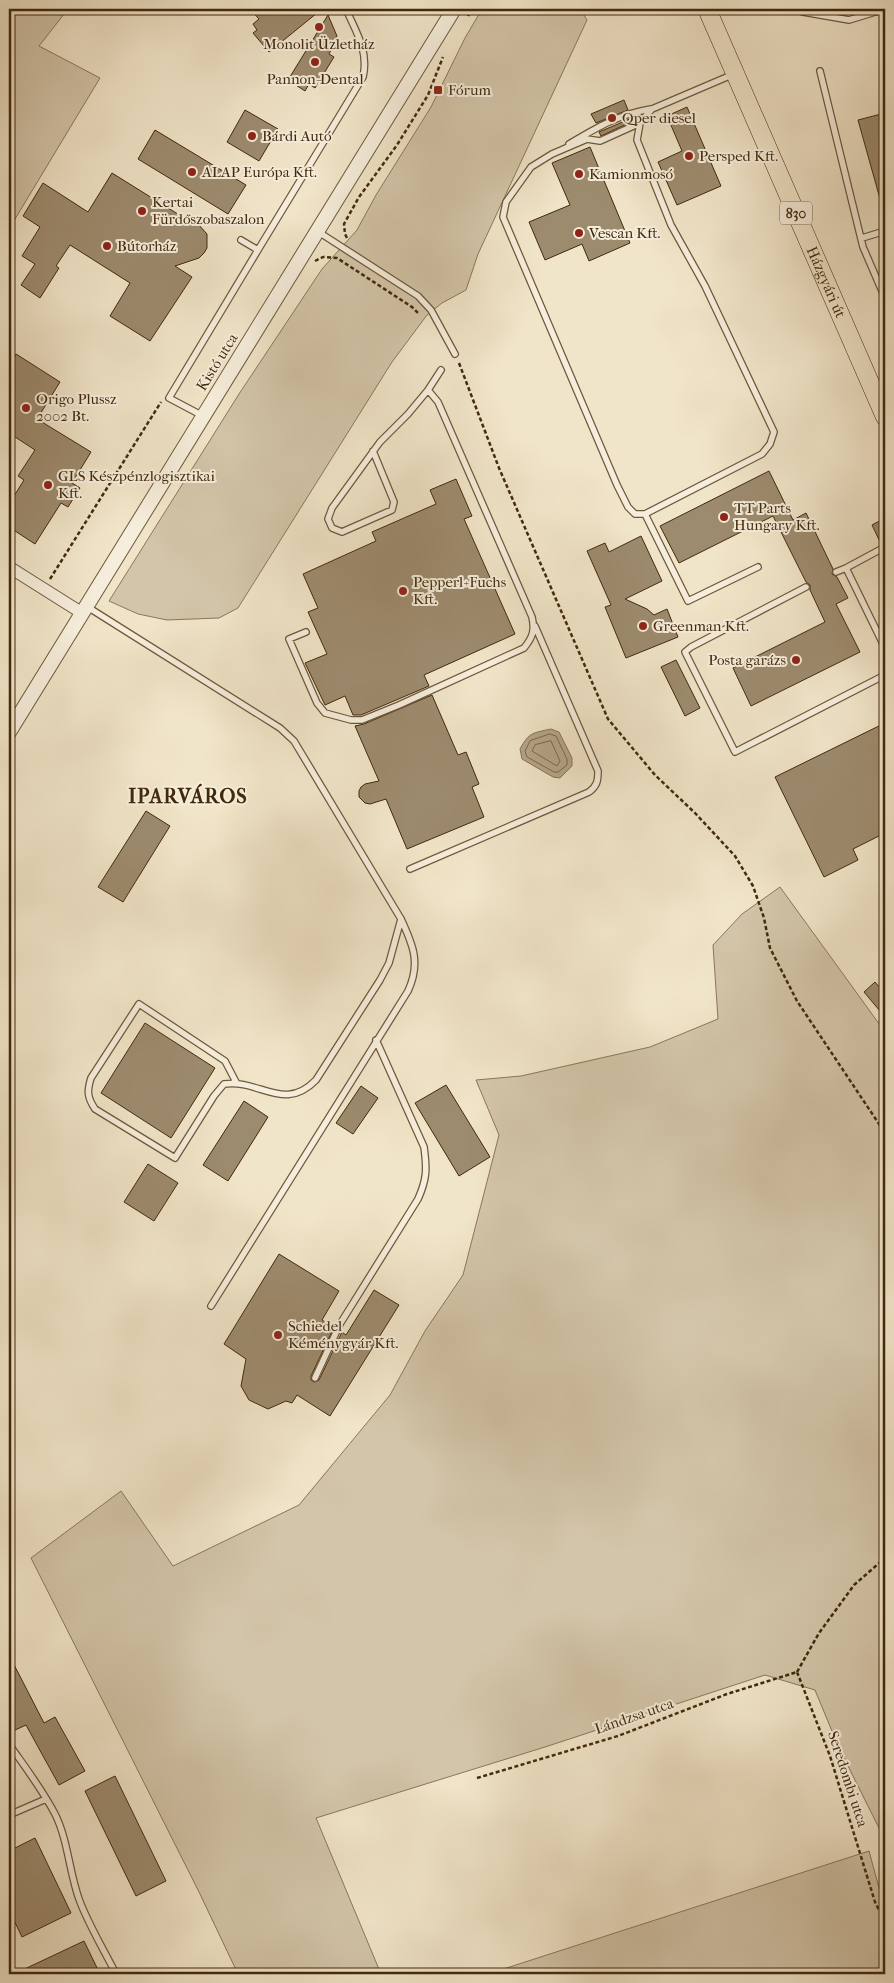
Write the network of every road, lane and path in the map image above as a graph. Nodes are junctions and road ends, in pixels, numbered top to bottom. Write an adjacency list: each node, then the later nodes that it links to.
1 (346, 9): 20 (lane)
2 (472, 9): 9 (path)
3 (710, 9): 12 (main road, Házgyári út / 830)
4 (794, 9): 8 (lane)
5 (815, 9): 8 (lane)
6 (885, 9): 8 (lane)
7 (447, 11): 16 (street, Kistó utca)
8 (803, 12)
9 (467, 17)
10 (448, 49): 21 (path)
11 (820, 71): 18 (lane)
12 (736, 73): 13 (lane); 31 (main road, Házgyári út / 830)
13 (652, 109): 14 (lane); 15 (lane)
14 (640, 123): 15 (lane); 33 (lane)
15 (552, 154): 33 (lane)
16 (317, 231): 21 (lane); 30 (street, Kistó utca)
17 (885, 231): 18 (lane)
18 (862, 238): 24 (lane)
19 (241, 240): 20 (lane)
20 (258, 250): 29 (lane)
21 (348, 251): 23 (path); 26 (lane)
22 (336, 258): 23 (path)
23 (340, 261): 25 (path)
24 (885, 298)
25 (424, 319)
26 (455, 354): 52 (path)
27 (441, 370): 28 (lane)
28 (428, 390): 32 (lane); 43 (lane)
29 (169, 398): 30 (lane); 40 (path)
30 (203, 416): 42 (street, Kistó utca)
31 (885, 417)
32 (373, 451): 32 (lane)
33 (645, 514): 35 (lane)
34 (885, 547): 37 (lane)
35 (758, 567)
36 (11, 568): 40 (street); 41 (lane)
37 (846, 568): 38 (lane); 45 (lane)
38 (836, 572)
39 (806, 587): 46 (lane)
40 (44, 589): 42 (street)
41 (9, 590)
42 (84, 609): 47 (street, Kistó utca); 49 (lane)
43 (532, 617): 44 (lane); 48 (lane)
44 (306, 632)
45 (885, 648)
46 (885, 676)
47 (9, 732)
48 (410, 869)
49 (400, 919): 50 (lane); 51 (lane)
50 (376, 1040): 53 (lane); 54 (lane)
51 (236, 1082): 51 (lane)
52 (885, 1133)
53 (211, 1306)
54 (315, 1378)
55 (885, 1558): 56 (path)
56 (797, 1672): 58 (path, Lándzsa utca); 61 (path, Seredombi utca)
57 (9, 1744): 59 (lane)
58 (477, 1778)
59 (46, 1799): 60 (lane); 62 (lane)
60 (9, 1815)
61 (885, 1922)
62 (116, 1974)

